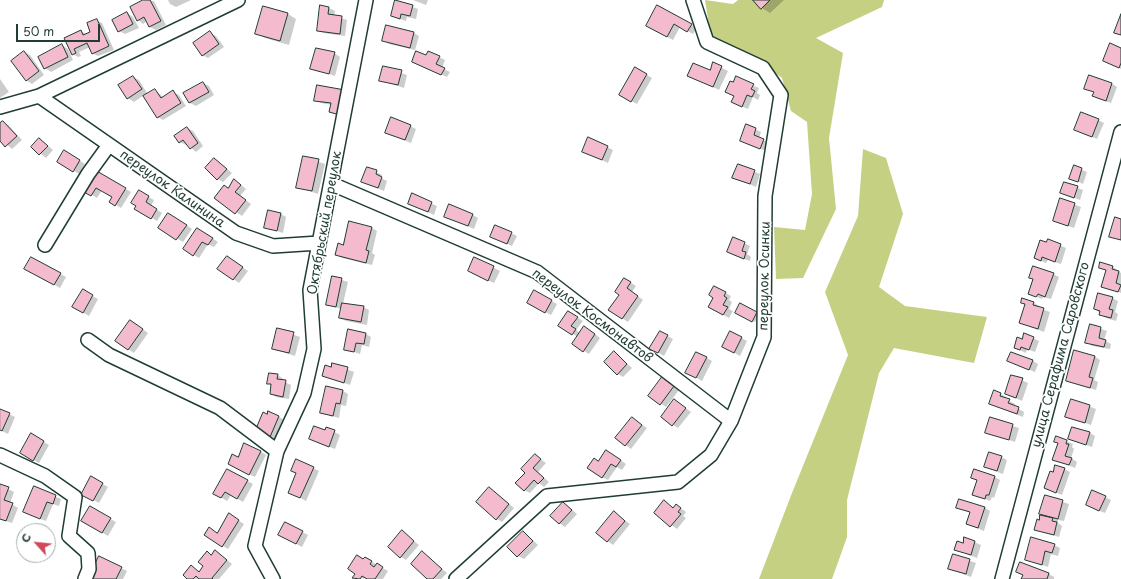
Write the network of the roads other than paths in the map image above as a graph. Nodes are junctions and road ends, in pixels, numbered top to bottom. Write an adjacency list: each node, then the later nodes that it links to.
1 (238, 0): 4 (street)
2 (366, 0): 9 (street, Октябрьский переулок)
3 (693, 0): 13 (street, переулок Осинки)
4 (223, 4): 5 (street)
5 (39, 96): 6 (street); 8 (street, переулок Калинина)
6 (0, 107)
7 (1121, 132): 19 (street, улица Серафима Саровского)
8 (109, 145): 10 (street, переулок Калинина); 11 (street)
9 (332, 184): 10 (street, Октябрьский переулок); 13 (street, переулок Космонавтов)
10 (319, 242): 14 (street, Октябрьский переулок)
11 (45, 245)
12 (88, 340): 14 (street)
13 (731, 421): 18 (street, переулок Осинки)
14 (277, 451): 17 (street, Октябрьский переулок)
15 (0, 456): 16 (street)
16 (85, 579)
17 (273, 579)
18 (456, 579)
19 (1002, 579)

